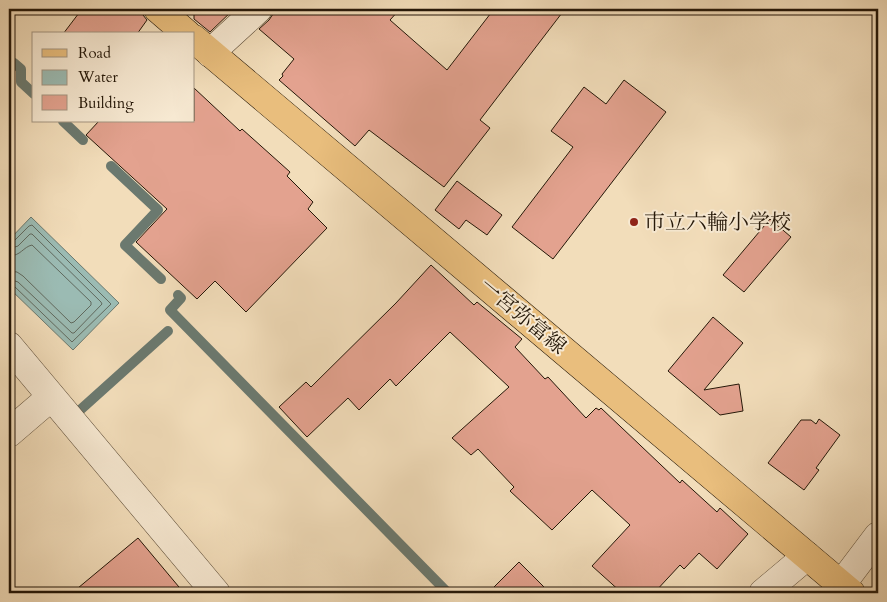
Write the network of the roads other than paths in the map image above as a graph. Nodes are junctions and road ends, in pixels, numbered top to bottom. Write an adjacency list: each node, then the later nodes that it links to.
1 (158, 9): 3 (main road)
2 (258, 9): 4 (street)
3 (185, 32)
4 (202, 46): 9 (main road, 一宮弥富線)
5 (9, 346): 6 (street)
6 (51, 397): 7 (street); 11 (street)
7 (9, 433)
8 (878, 536): 10 (street)
9 (807, 556): 10 (main road, 一宮弥富線); 12 (street)
10 (846, 589)
11 (216, 593)
12 (763, 593)

